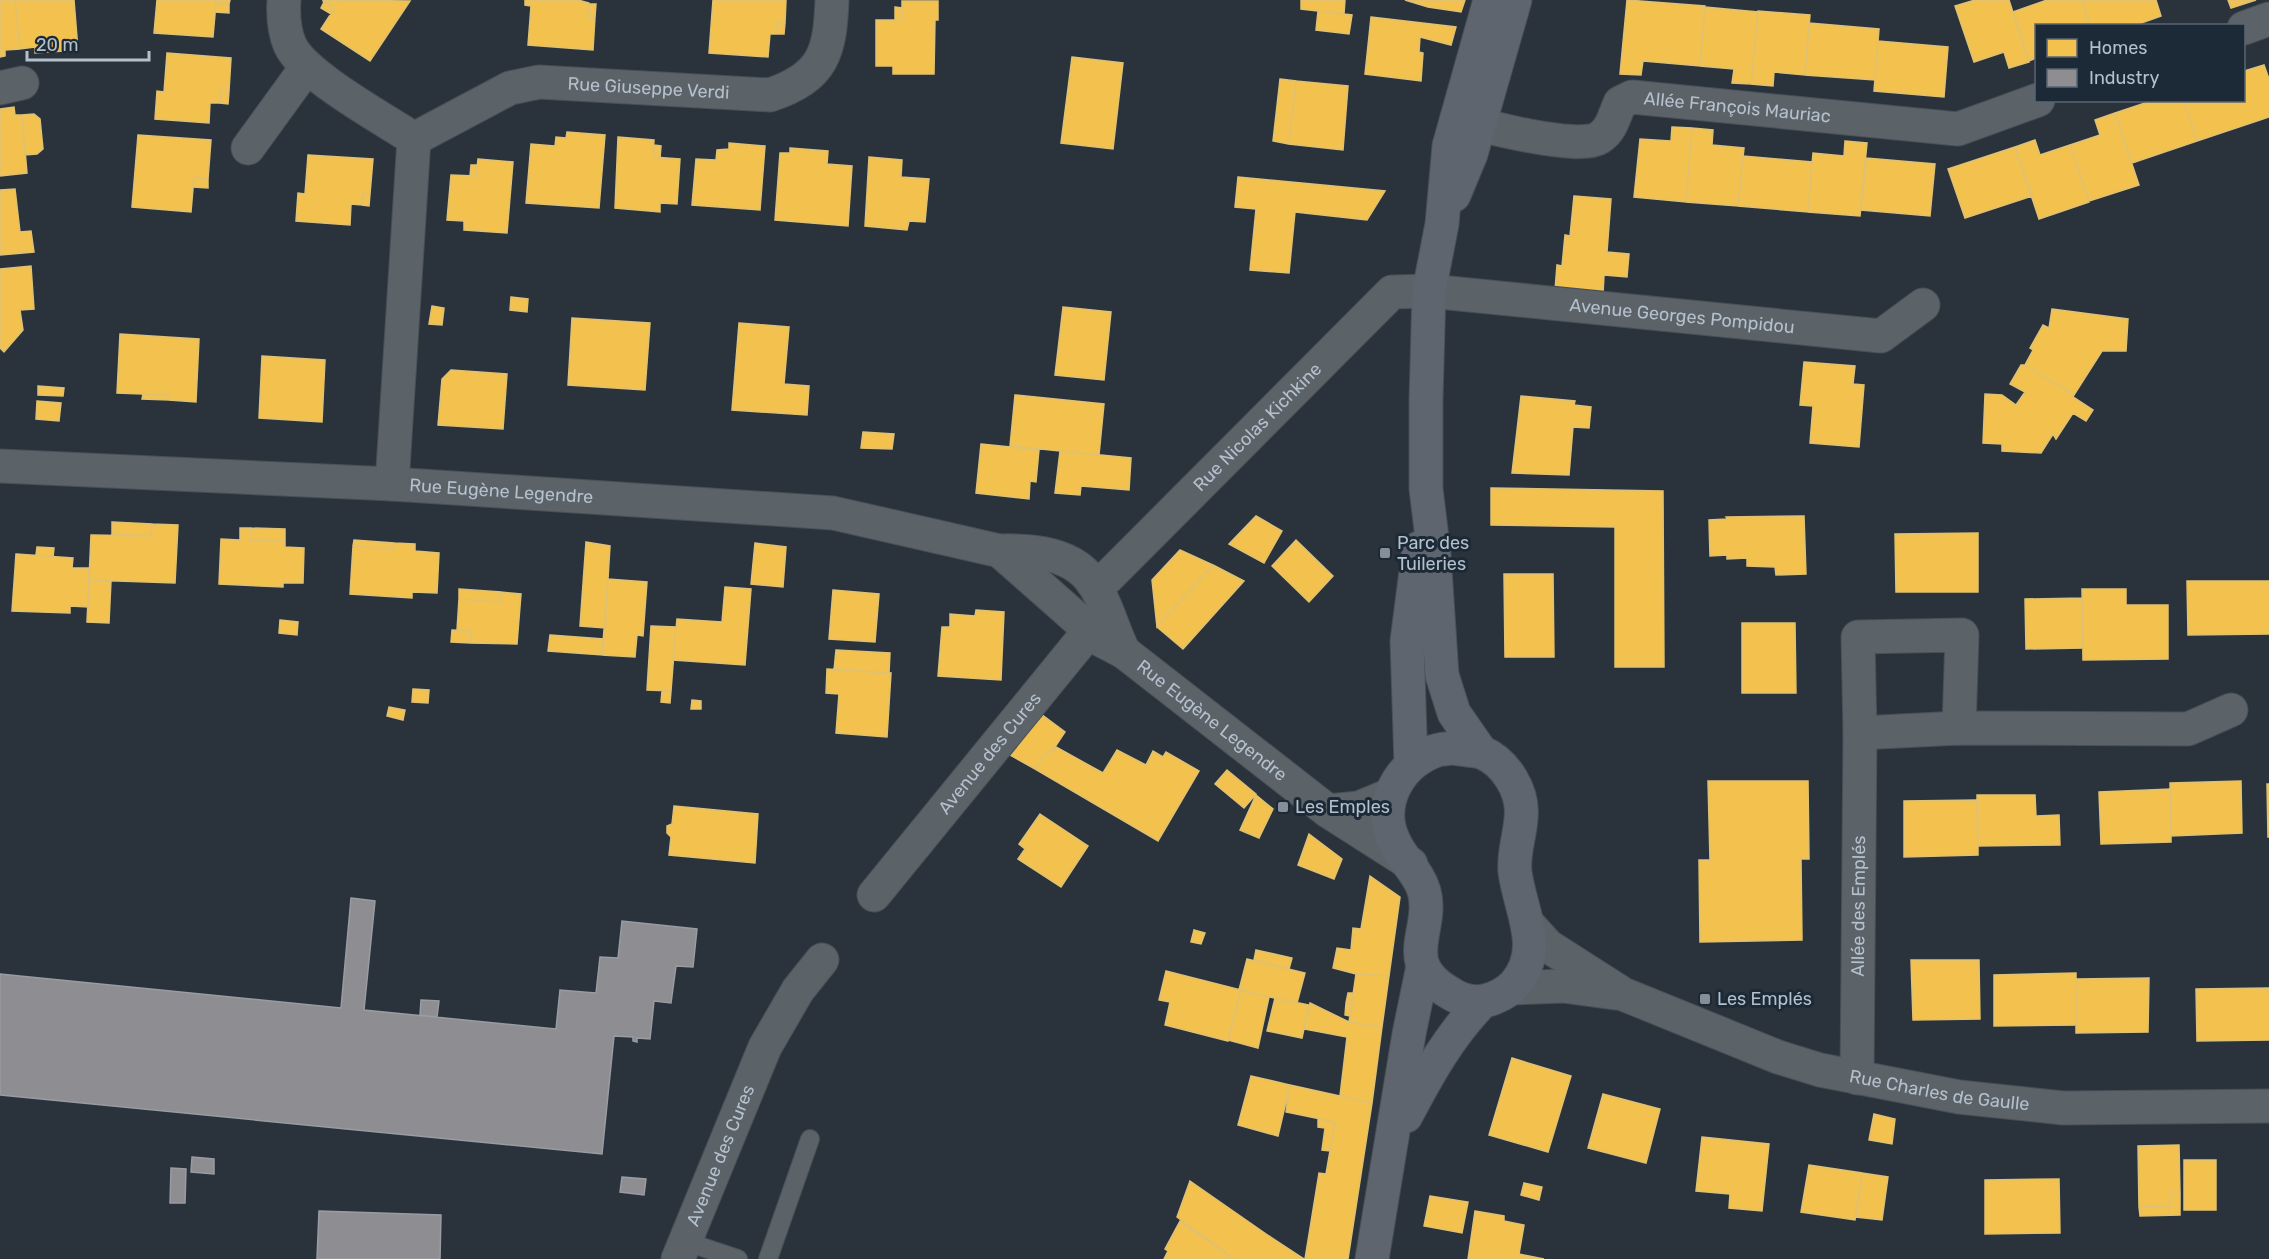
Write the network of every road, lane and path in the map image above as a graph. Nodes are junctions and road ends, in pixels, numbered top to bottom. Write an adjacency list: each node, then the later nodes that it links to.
1 (284, 0): 7 (street)
2 (832, 0): 10 (street, Rue Giuseppe Verdi)
3 (1490, 0): 9 (main road)
4 (1515, 0): 9 (main road)
5 (2269, 19): 6 (street)
6 (2245, 28)
7 (306, 68): 10 (street); 11 (street)
8 (2035, 101): 9 (street, Allée François Mauriac)
9 (1468, 122): 12 (main road)
10 (414, 139): 15 (street)
11 (248, 148)
12 (1429, 291): 13 (street, Avenue Georges Pompidou); 16 (main road); 18 (street, Rue Nicolas Kichkine)
13 (1923, 305)
14 (0, 466): 15 (street, Rue Eugène Legendre)
15 (392, 484): 17 (street, Rue Eugène Legendre)
16 (1426, 489): 22 (main road); 23 (main road)
17 (1000, 551): 18 (street, Rue Eugène Legendre); 18 (street, Rue Eugène Legendre)
18 (1096, 608): 25 (street, Rue Eugène Legendre); 27 (street, Avenue des Cures)
19 (2231, 711): 20 (street)
20 (1959, 728): 21 (street); 21 (street, Allée des Emplés)
21 (1860, 733): 34 (street, Allée des Emplés)
22 (1481, 752): 23 (main road); 28 (main road)
23 (1411, 765): 24 (main road)
24 (1390, 795): 25 (street); 26 (main road)
25 (1328, 811): 26 (street, Rue Eugène Legendre)
26 (1411, 864): 30 (main road)
27 (874, 896)
28 (1529, 925): 31 (main road); 32 (street)
29 (822, 960): 38 (street, Avenue des Cures)
30 (1423, 966): 33 (main road); 37 (main road)
31 (1512, 988): 32 (street); 33 (main road)
32 (1623, 994): 34 (street, Rue Charles de Gaulle)
33 (1482, 1002): 37 (main road)
34 (1857, 1078): 35 (street, Rue Charles de Gaulle)
35 (2269, 1106)
36 (810, 1138): 40 (lane)
37 (1394, 1139): 41 (main road)
38 (681, 1250): 39 (lane)
39 (738, 1259)
40 (768, 1259)
41 (1372, 1259)

